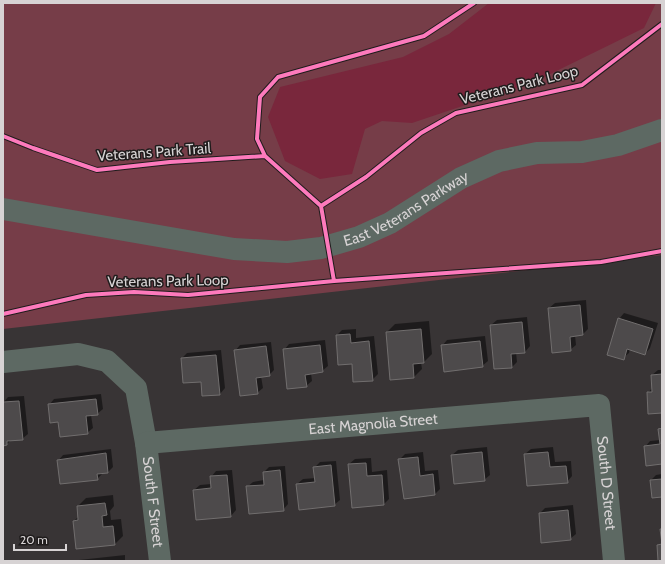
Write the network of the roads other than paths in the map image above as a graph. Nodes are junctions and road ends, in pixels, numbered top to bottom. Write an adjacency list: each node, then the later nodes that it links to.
1 (662, 130): 2 (street, East Veterans Parkway)
2 (3, 209)
3 (3, 362): 5 (street, South F Street)
4 (599, 405): 5 (street, East Magnolia Street); 7 (street, South D Street)
5 (146, 443): 6 (street, South F Street)
6 (160, 561)
7 (614, 561)

